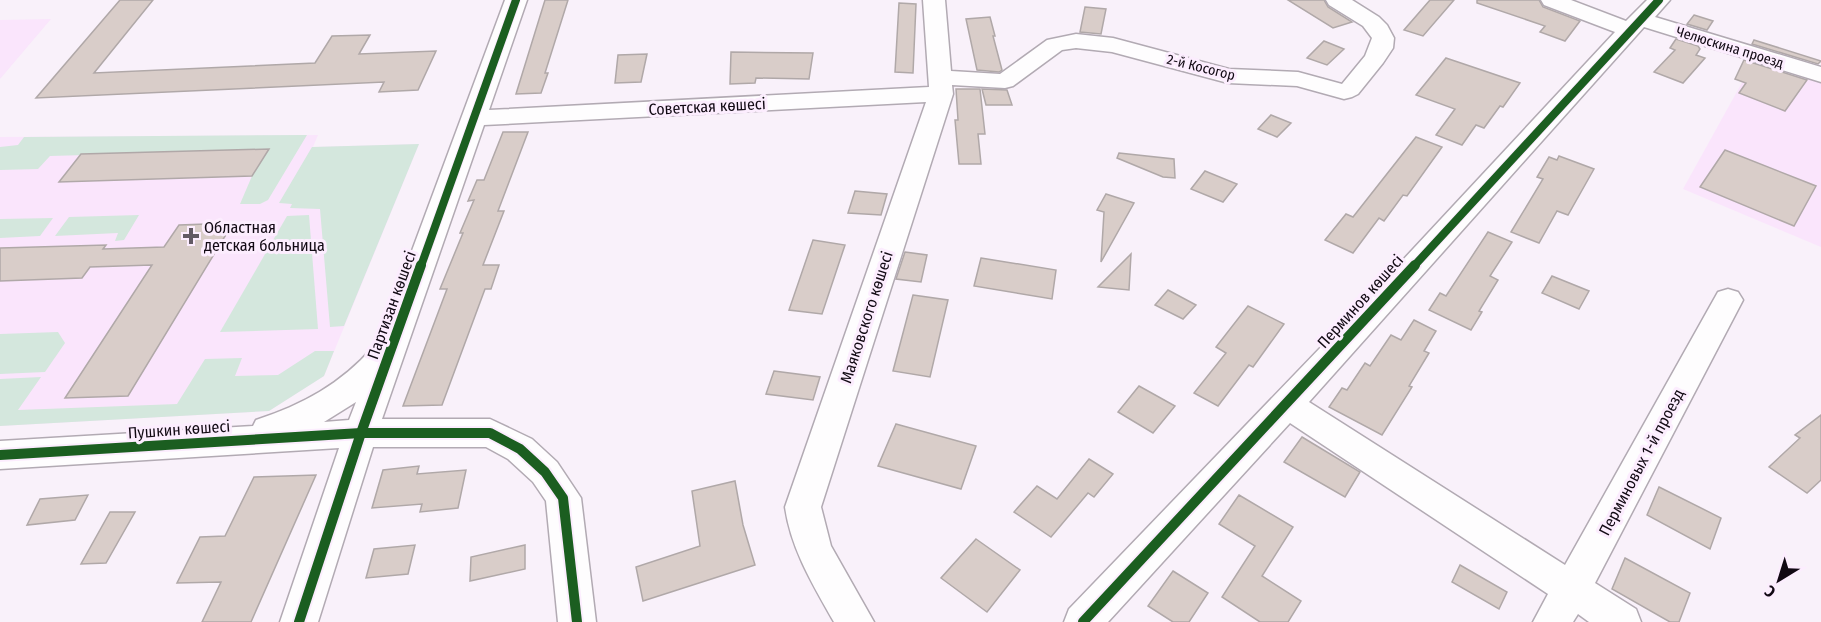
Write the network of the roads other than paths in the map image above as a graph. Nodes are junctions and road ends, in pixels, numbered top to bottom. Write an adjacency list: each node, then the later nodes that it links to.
1 (516, 0): 8 (street, Партизан көшесі)
2 (934, 0): 7 (street, Маяковского көшесі)
3 (1337, 0): 7 (street, 2-й Косогор)
4 (1552, 0): 5 (street, Челюскина проезд)
5 (1643, 16): 6 (street, Челюскина проезд); 11 (street, Перминов көшесі)
6 (1821, 75)
7 (940, 85): 8 (street, Советская көшесі); 18 (street, Маяковского көшесі)
8 (474, 118): 10 (street, Партизан көшесі)
9 (1728, 300): 15 (street, Перминовых 1-й проезд)
10 (393, 343): 12 (street, Партизан көшесі); 13 (street)
11 (1288, 405): 15 (street); 19 (street, Перминов көшесі)
12 (361, 433): 13 (street, Пушкин көшесі); 16 (street, Партизан көшесі); 17 (street, Пушкин көшесі)
13 (221, 441): 14 (street, Пушкин көшесі)
14 (0, 455)
15 (1572, 589): 20 (street, Перминовых 1-й проезд); 21 (street)
16 (299, 622)
17 (577, 622)
18 (855, 622)
19 (1083, 622)
20 (1552, 622)
21 (1622, 622)

